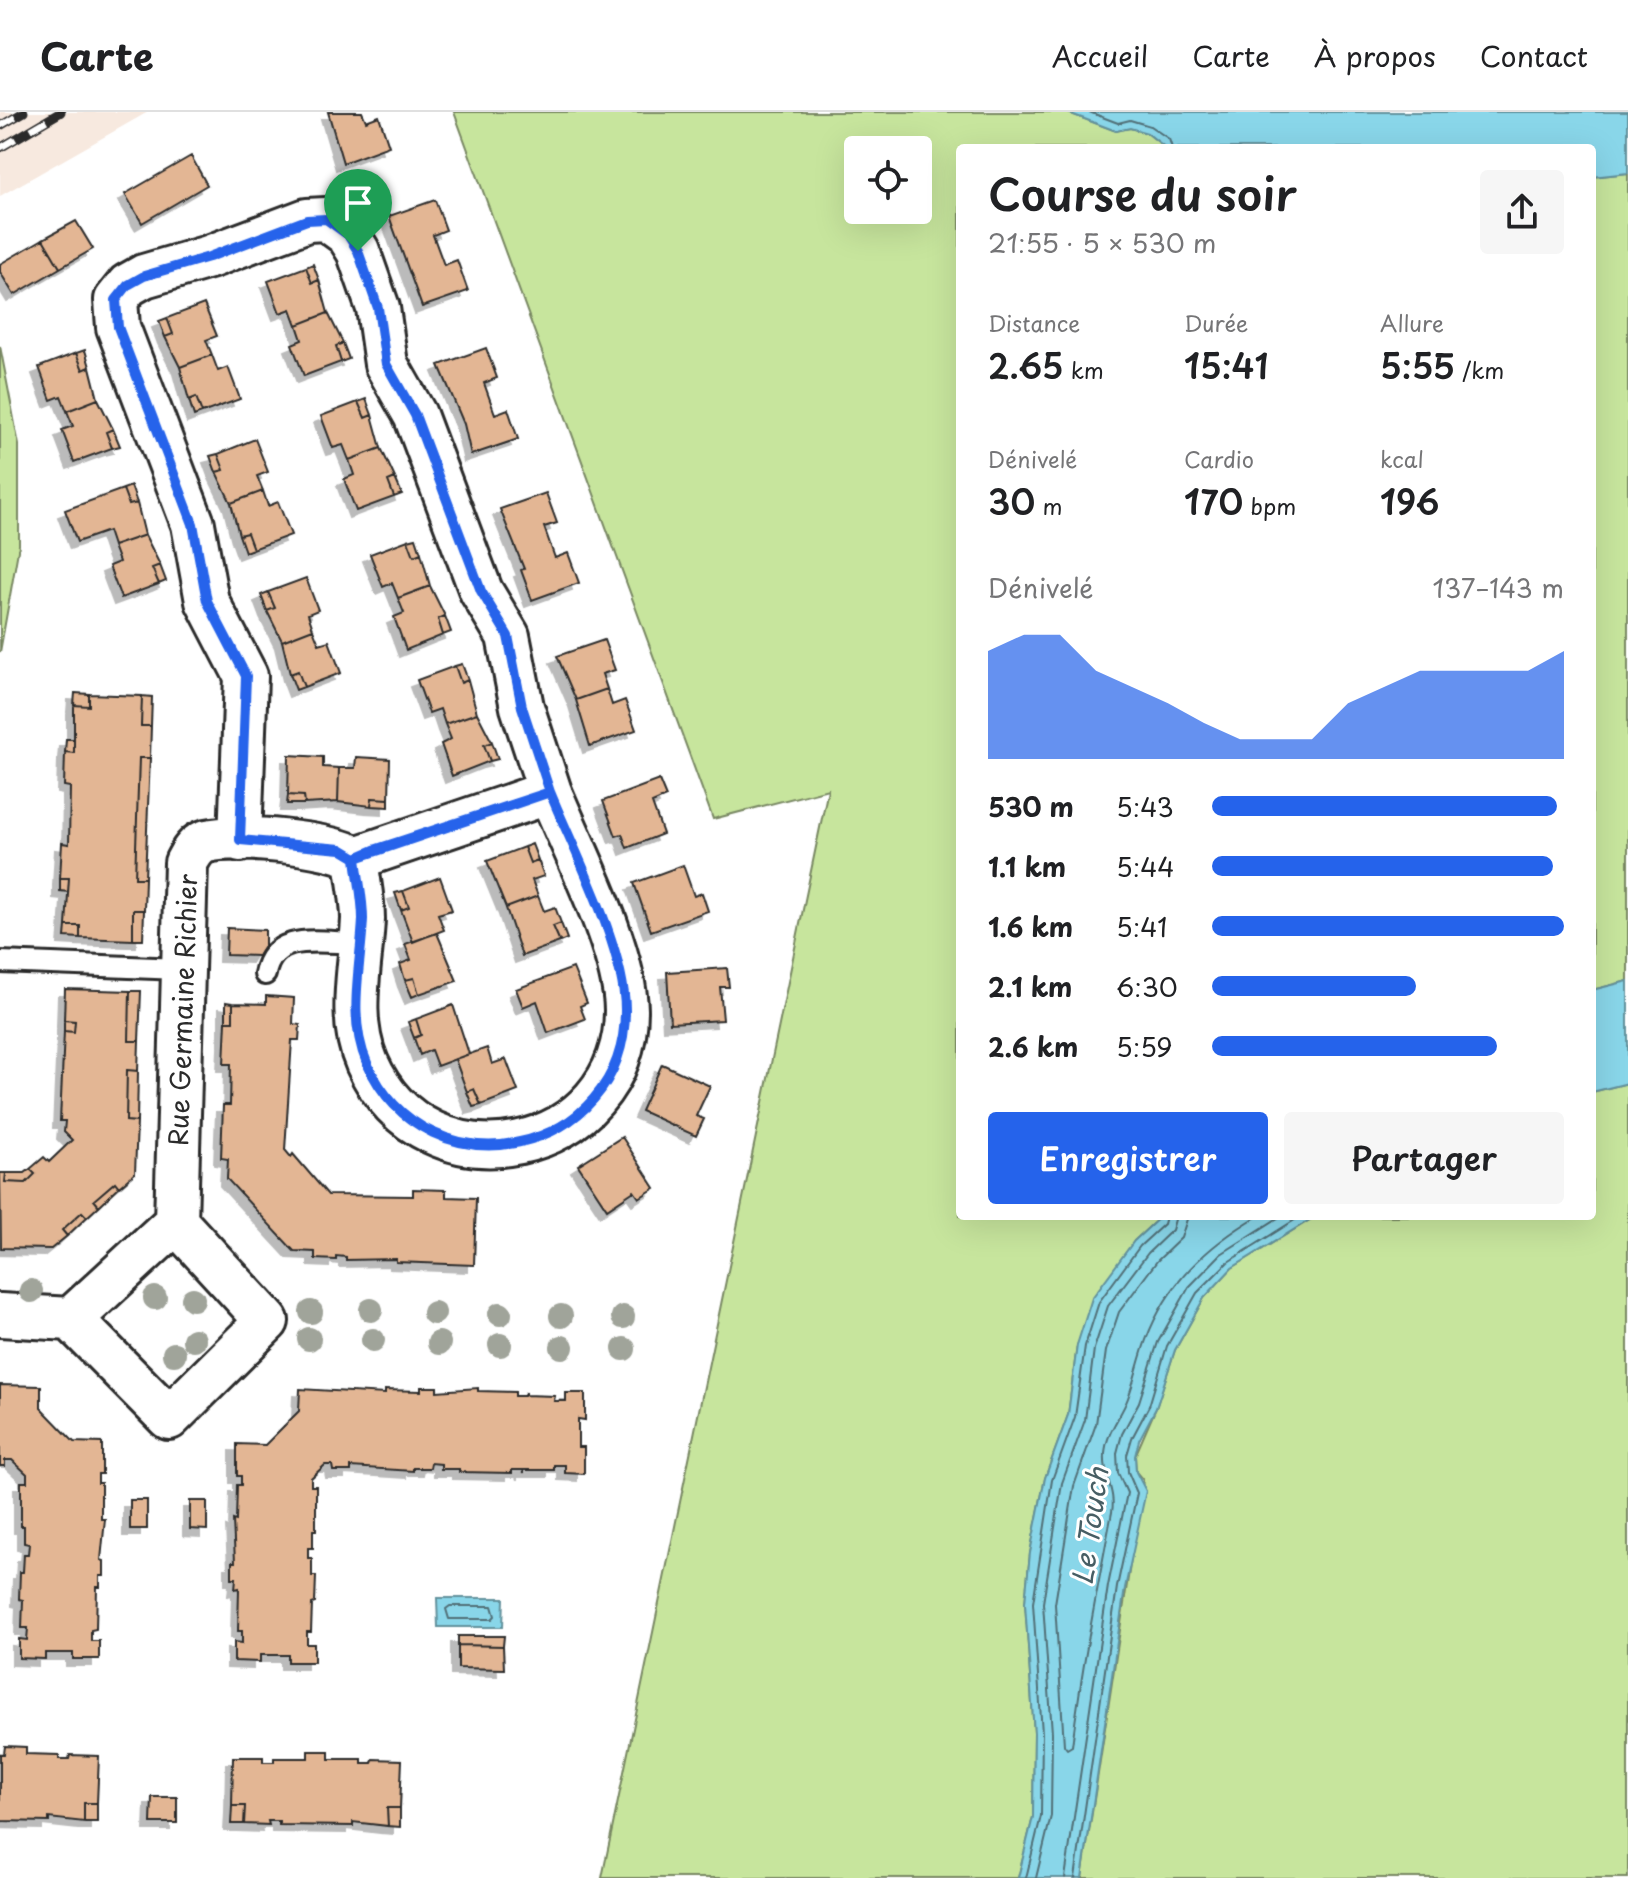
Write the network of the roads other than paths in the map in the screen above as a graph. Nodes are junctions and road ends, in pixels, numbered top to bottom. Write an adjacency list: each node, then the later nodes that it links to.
1 (550, 792): 2 (street); 3 (street); 4 (street)
2 (240, 840): 3 (street, Rue Germaine Richier); 6 (street, Rue Germaine Richier)
3 (356, 858): 4 (street)
4 (358, 943): 7 (lane)
5 (0, 962): 6 (lane)
6 (181, 969): 8 (street, Rue Germaine Richier)
7 (265, 974)
8 (176, 1222): 10 (street); 10 (street)
9 (0, 1315): 10 (street)
10 (71, 1319)

